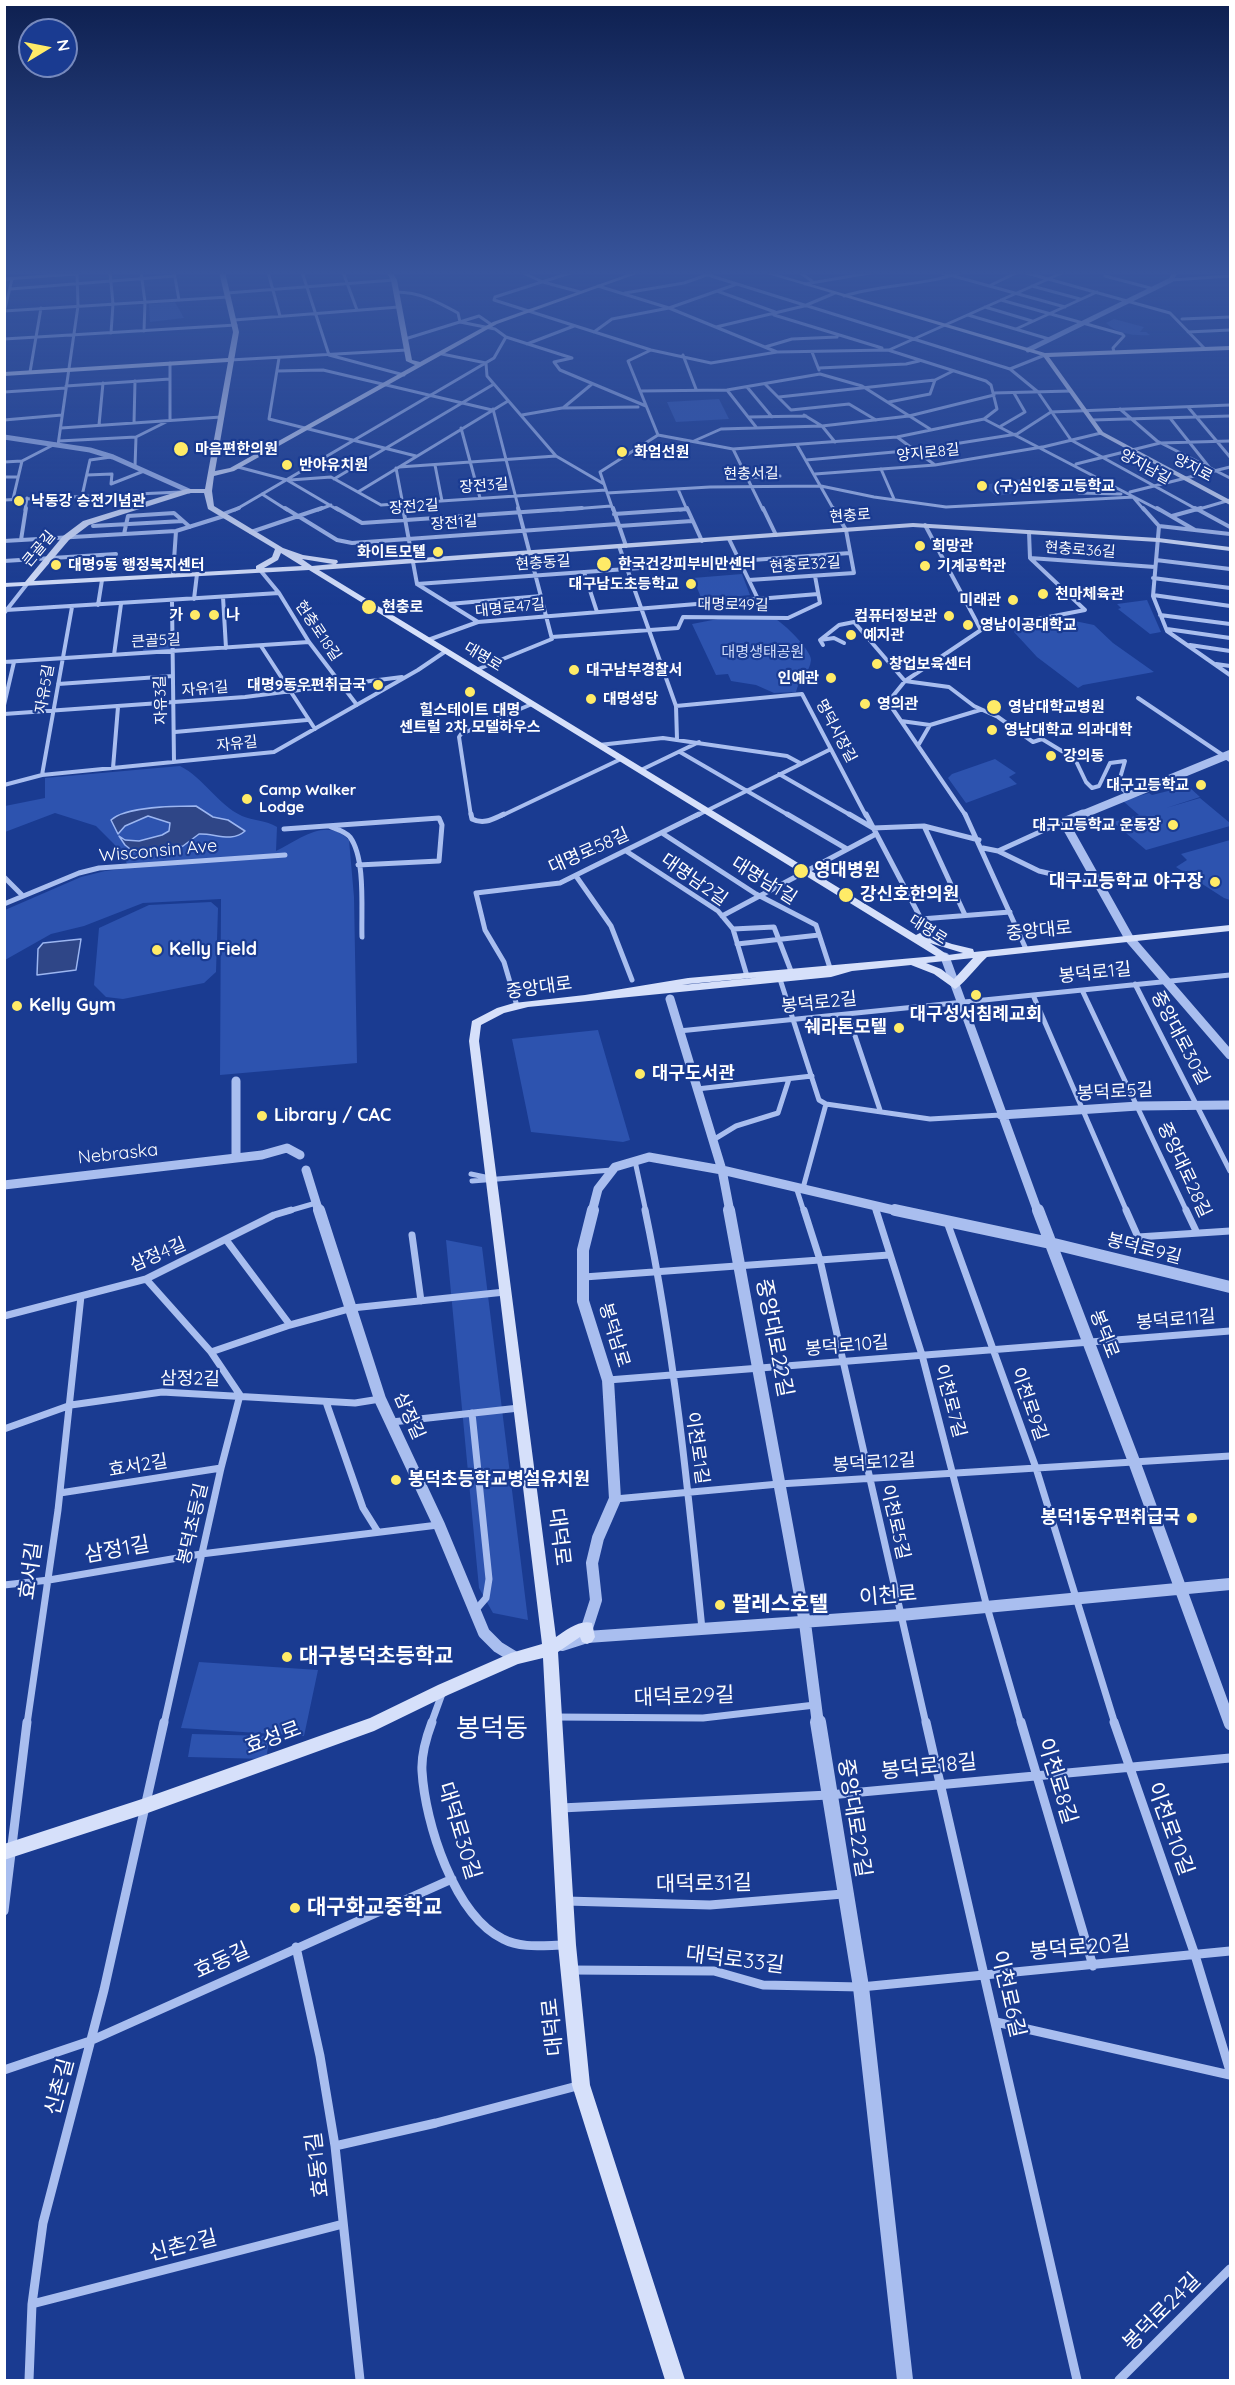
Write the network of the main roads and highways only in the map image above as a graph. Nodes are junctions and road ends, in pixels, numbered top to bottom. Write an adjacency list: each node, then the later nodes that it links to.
1 (226, 383): 5 (main road)
2 (388, 383): 4 (main road)
3 (1066, 383): 9 (main road, 양지로)
4 (238, 467): 5 (main road); 6 (main road)
5 (213, 470): 8 (main road)
6 (227, 478)
7 (218, 484): 8 (main road)
8 (209, 490): 10 (main road, 대명로); 18 (main road, 큰골길)
9 (1229, 502)
10 (279, 549): 12 (main road); 13 (main road, 대명로); 15 (main road)
11 (1230, 549): 12 (main road, 현충로)
12 (353, 566): 13 (main road, 현충로); 16 (main road)
13 (310, 568): 14 (main road, 현충로); 17 (main road, 대명로)
14 (270, 569): 15 (main road, 현충로); 17 (main road)
15 (249, 570): 18 (main road, 현충로)
16 (346, 573)
17 (328, 580): 21 (main road, 대명로)
18 (27, 584): 19 (main road, 현충로)
19 (4, 585)
20 (1230, 928): 22 (main road, 중앙대로)
21 (922, 939): 22 (main road); 23 (main road, 대명로); 24 (main road)
22 (985, 953): 23 (main road, 중앙대로); 24 (main road)
23 (945, 957): 24 (main road, 중앙대로)
24 (899, 962): 25 (main road, 중앙대로)
25 (851, 968): 26 (main road, 중앙대로); 26 (main road, 중앙대로)
26 (779, 976): 27 (main road, 중앙대로); 27 (main road, 중앙대로)
27 (585, 998): 28 (main road, 중앙대로)
28 (498, 1011): 30 (main road, 대덕로)
29 (587, 1633): 30 (main road)
30 (550, 1649): 31 (main road, 효성로); 32 (main road, 대덕로)
31 (7, 1851)
32 (675, 2380)

